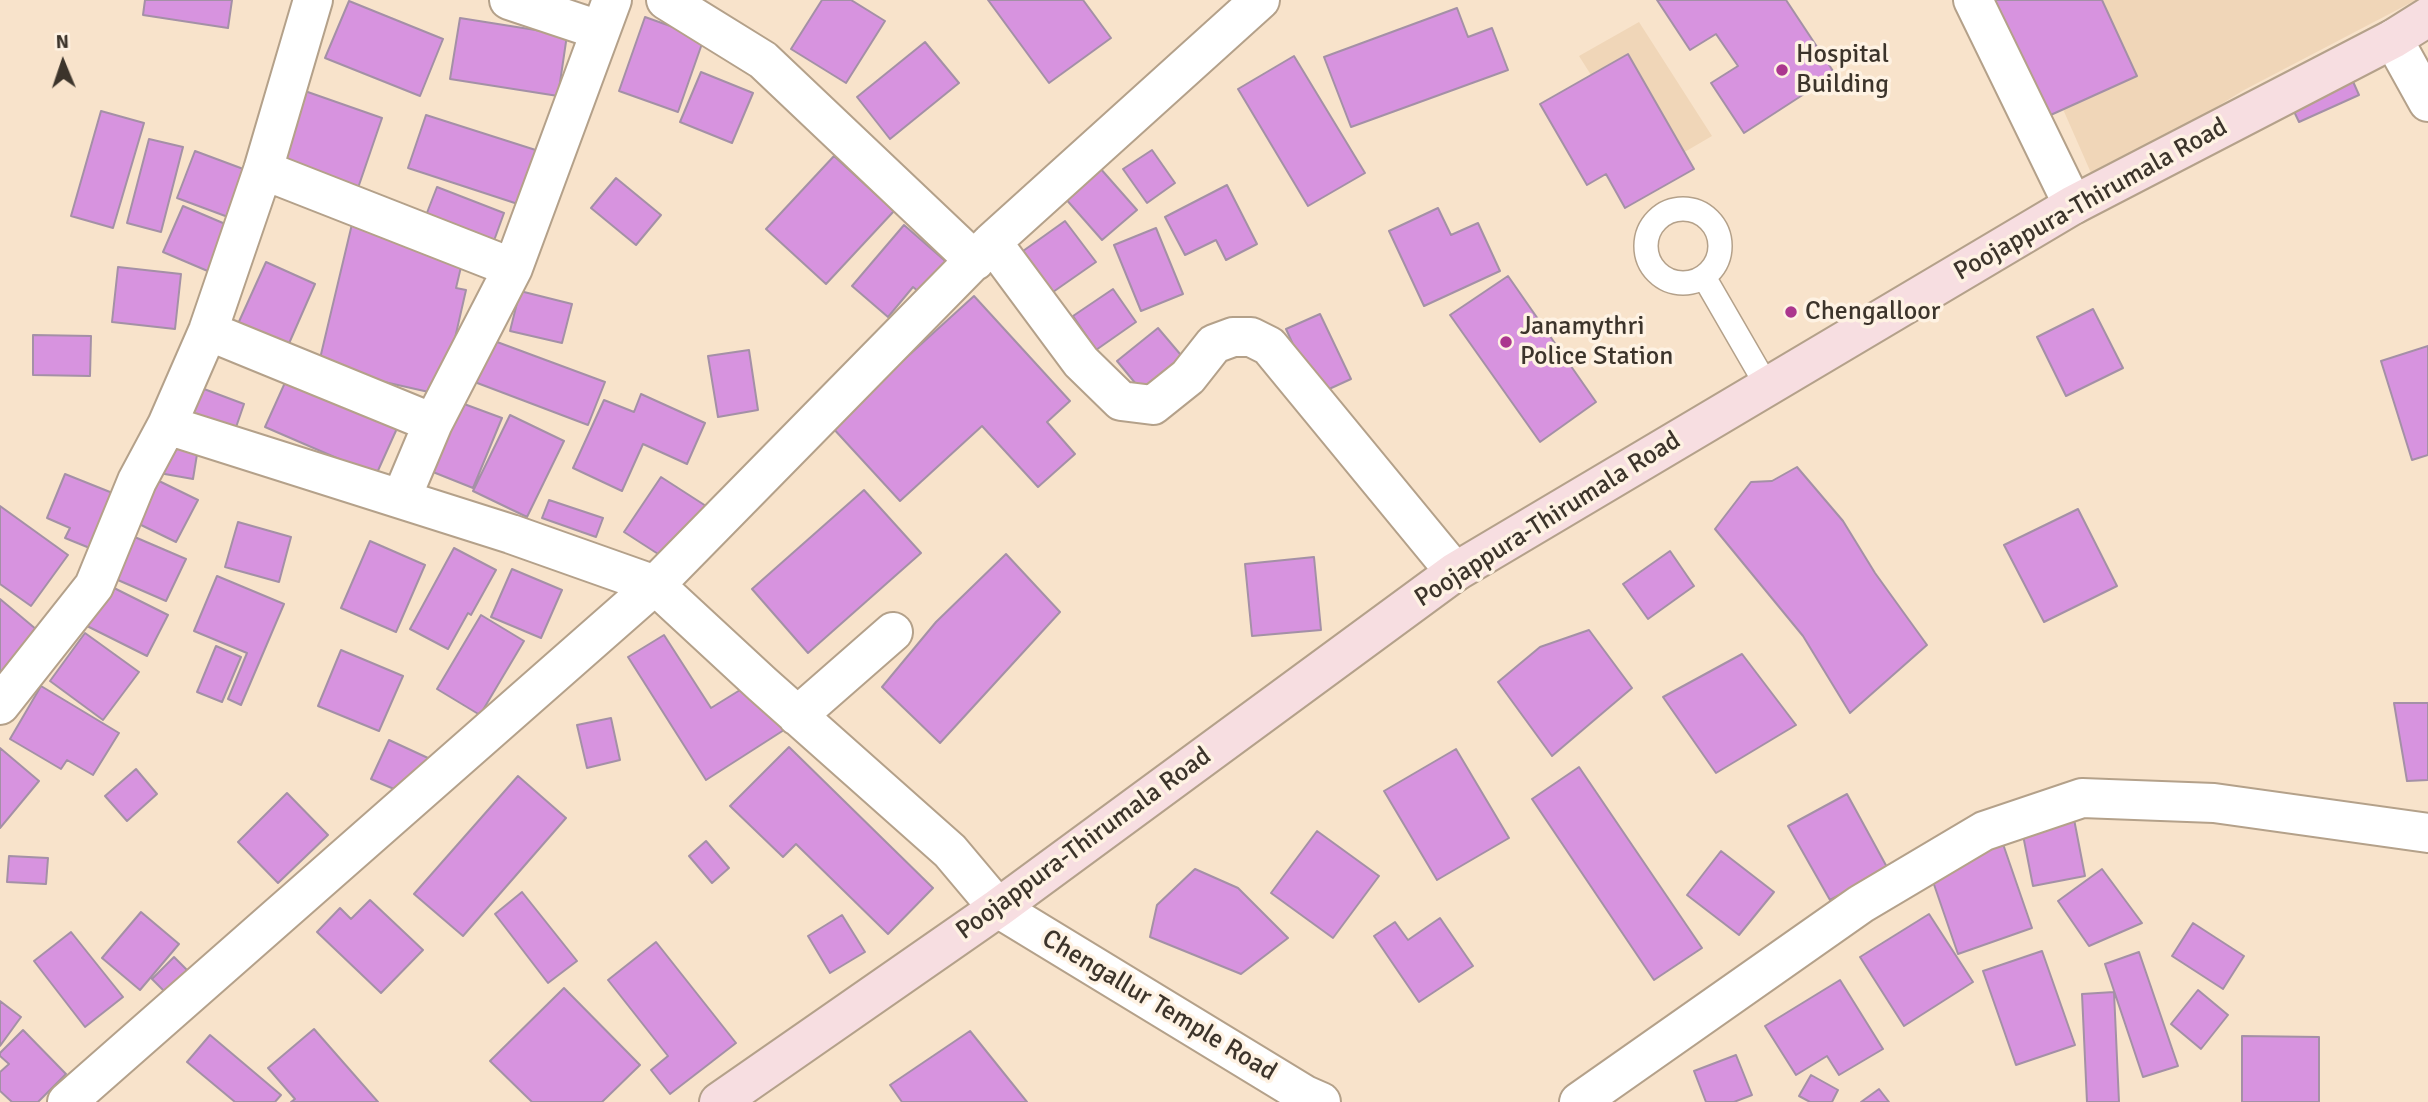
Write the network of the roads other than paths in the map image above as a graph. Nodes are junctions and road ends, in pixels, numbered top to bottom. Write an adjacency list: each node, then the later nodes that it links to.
1 (313, 0): 10 (street)
2 (509, 0): 6 (street)
3 (666, 0): 12 (street)
4 (1260, 0): 12 (street)
5 (1973, 0): 11 (street)
6 (606, 15): 13 (street)
7 (2428, 17): 8 (main road, Poojappura-Thirumala Road)
8 (2393, 39): 9 (street); 11 (main road, Poojappura-Thirumala Road)
9 (2428, 102)
10 (263, 170): 13 (street); 15 (street)
11 (2073, 205): 16 (main road, Poojappura-Thirumala Road)
12 (983, 252): 20 (street); 21 (street)
13 (513, 268): 17 (street)
14 (1704, 277): 16 (lane)
15 (208, 331): 17 (street); 18 (street)
16 (1767, 386): 20 (main road, Poojappura-Thirumala Road)
17 (433, 423): 19 (street)
18 (167, 425): 19 (street); 23 (street)
19 (401, 499): 21 (street)
20 (1455, 572): 26 (main road, Poojappura-Thirumala Road)
21 (654, 585): 24 (street, Chengallur Temple Road); 28 (street)
22 (893, 632): 24 (street)
23 (0, 705)
24 (797, 716): 26 (street, Chengallur Temple Road)
25 (2428, 833): 30 (street)
26 (998, 908): 27 (street, Chengallur Temple Road); 29 (main road, Poojappura-Thirumala Road)
27 (1307, 1100)
28 (67, 1102)
29 (719, 1102)
30 (1579, 1102)

